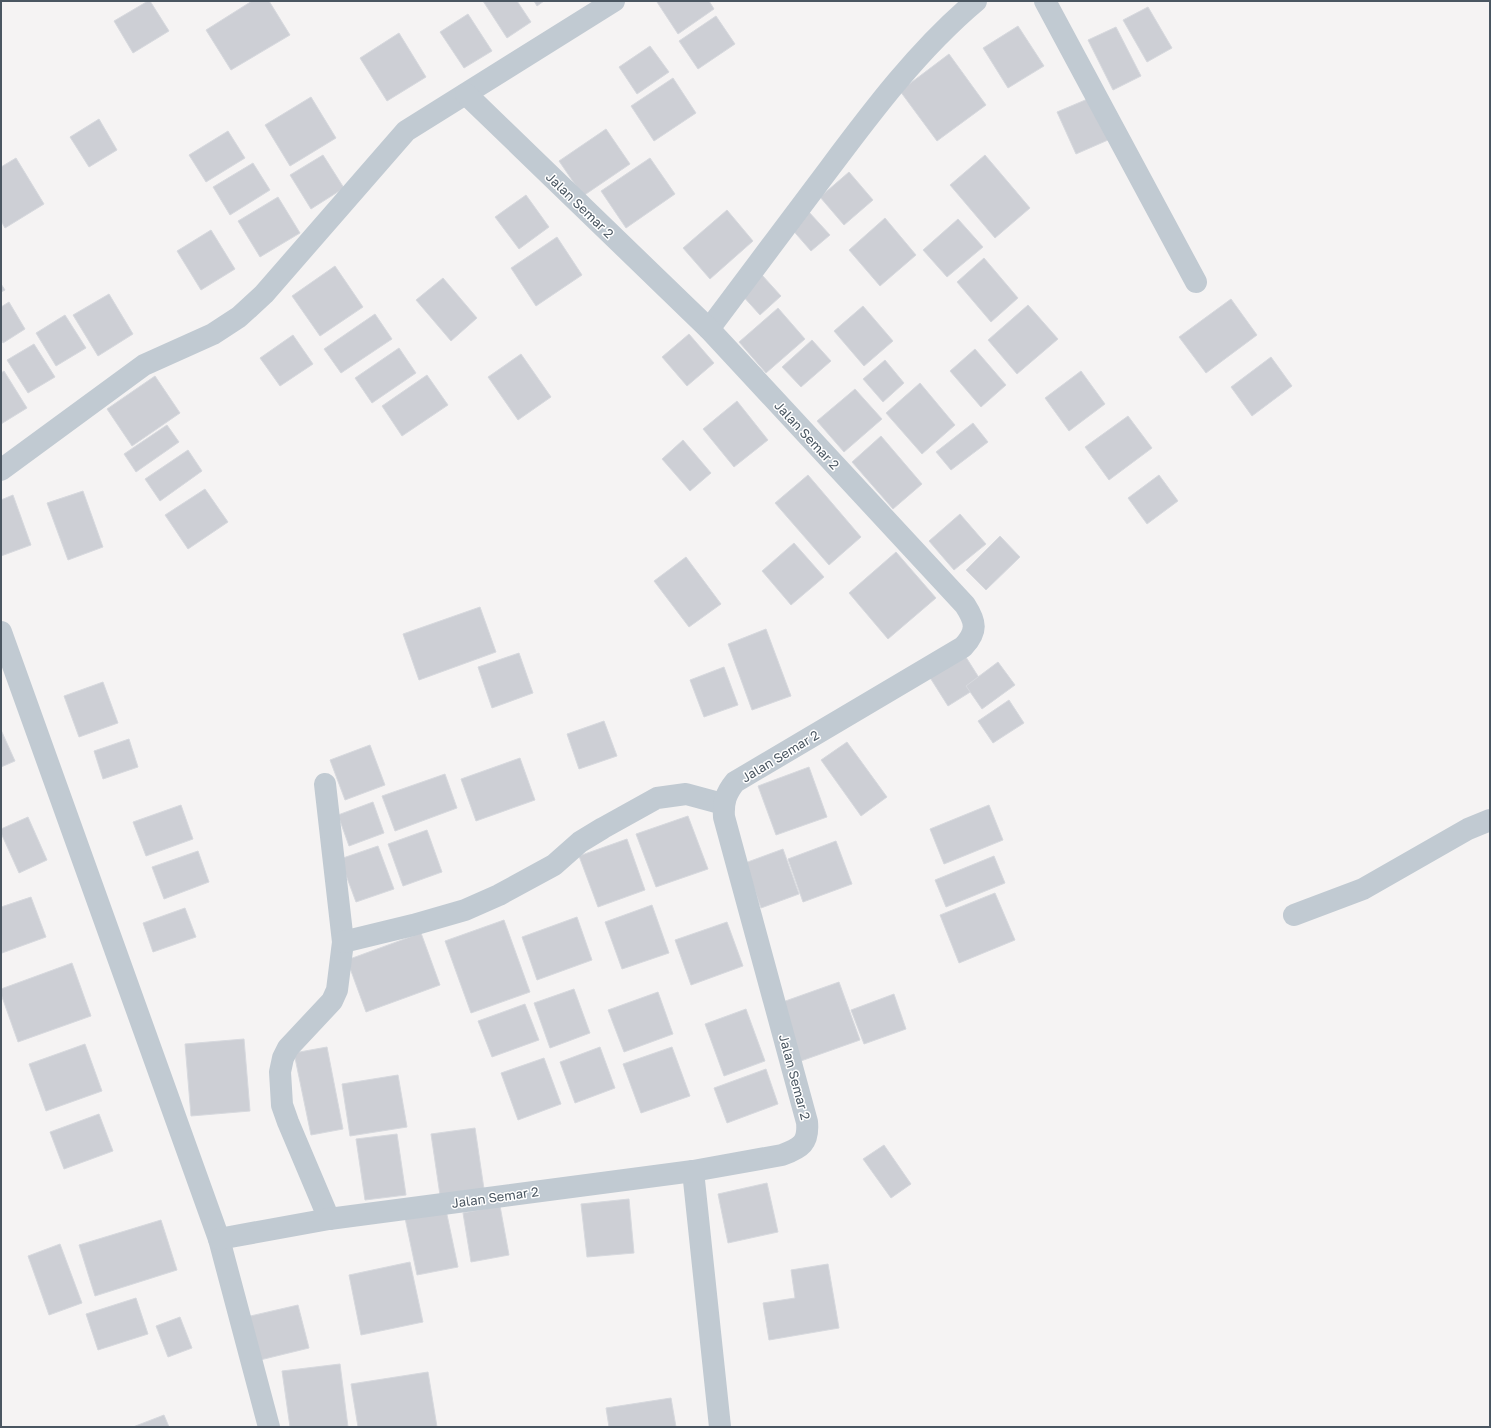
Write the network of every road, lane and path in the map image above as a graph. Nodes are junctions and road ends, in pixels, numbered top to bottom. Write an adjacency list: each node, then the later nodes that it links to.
1 (614, 1): 4 (street)
2 (976, 1): 6 (street)
3 (1045, 1): 5 (street)
4 (466, 94): 6 (street, Jalan Semar 2); 7 (street)
5 (1196, 282)
6 (709, 329): 10 (street, Jalan Semar 2)
7 (1, 470)
8 (1, 632): 16 (street)
9 (325, 784): 13 (street)
10 (723, 804): 13 (street); 14 (street, Jalan Semar 2)
11 (1490, 820): 12 (street)
12 (1294, 915)
13 (343, 942): 15 (street)
14 (693, 1171): 15 (street, Jalan Semar 2); 18 (street)
15 (329, 1219): 16 (street, Jalan Semar 2)
16 (219, 1239): 17 (street)
17 (269, 1427)
18 (720, 1427)

